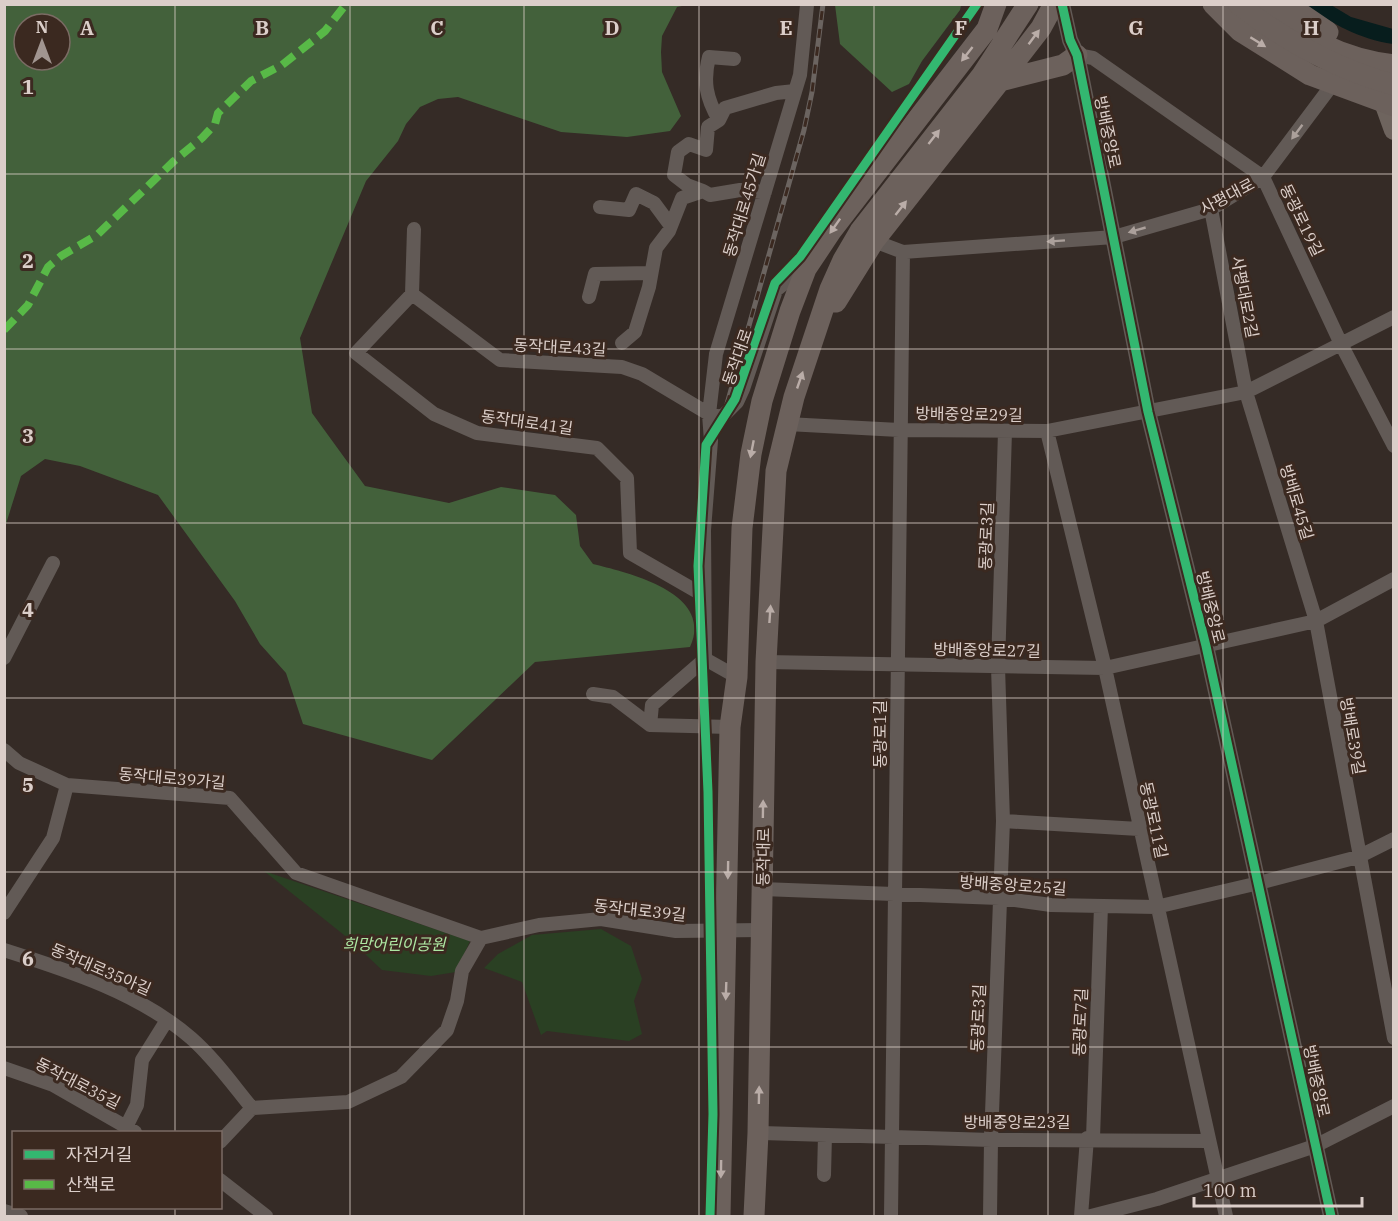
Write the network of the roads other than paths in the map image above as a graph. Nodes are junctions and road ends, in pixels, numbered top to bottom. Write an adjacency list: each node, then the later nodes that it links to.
1 (996, 4): 30 (main road, 동작대로, one-way to 30)
2 (1028, 4): 35 (main road, 동작대로, one-way to 2)
3 (1054, 4): 13 (main road, 동작대로, one-way to 3)
4 (1062, 4): 10 (street, 방배중앙로)
5 (1213, 4): 14 (main road, one-way to 14)
6 (1238, 4): 16 (main road, bridge)
7 (1260, 4): 12 (main road)
8 (1287, 4): 12 (main road)
9 (807, 5): 15 (street, 동작대로45가길)
10 (1077, 55): 13 (main road); 19 (street, 동광로19길); 26 (street, 방배중앙로)
11 (734, 59): 17 (street)
12 (1390, 64): 16 (main road)
13 (1000, 81): 27 (main road, 동작대로, one-way to 13)
14 (1332, 85): 16 (main road); 19 (street, 사평대로, one-way to 19)
15 (795, 91): 17 (street); 21 (street, 동작대로45가길)
16 (1390, 97): 18 (main road)
17 (719, 120): 20 (street)
18 (1394, 130)
19 (1263, 177): 23 (street, 사평대로); 37 (street, 동광로19길)
20 (703, 190): 21 (street); 24 (street)
21 (765, 192): 40 (street, 동작대로45가길)
22 (600, 207): 24 (street)
23 (1211, 209): 26 (street, 사평대로, one-way to 26); 38 (street, 사평대로2길)
24 (671, 226): 29 (street)
25 (414, 229): 31 (street)
26 (1114, 237): 28 (street, one-way to 28); 39 (street, 방배중앙로)
27 (874, 242): 28 (street); 35 (main road, 동작대로)
28 (903, 252): 42 (street, 동광로1길)
29 (651, 273): 32 (street); 36 (street)
30 (803, 276): 33 (main road, 동작대로); 40 (street, 동작대로)
31 (412, 294): 40 (street, 동작대로43길); 48 (street, 동작대로41길)
32 (589, 297)
33 (790, 311): 35 (main road); 57 (main road, 동작대로, one-way to 57)
34 (1394, 317): 37 (street)
35 (820, 325): 41 (main road, 동작대로, one-way to 35)
36 (622, 343)
37 (1341, 344): 38 (street); 45 (street, 동광로19길)
38 (1246, 392): 39 (street); 49 (street, 방배로45길)
39 (1148, 412): 44 (street, 방배중앙로29길); 50 (street, 방배중앙로)
40 (709, 414): 48 (street)
41 (787, 424): 42 (street, 방배중앙로29길); 53 (main road, 동작대로, one-way to 41)
42 (899, 430): 43 (street, 방배중앙로29길); 54 (street, 동광로1길)
43 (1005, 431): 44 (street, 방배중앙로29길); 55 (street, 동광로3길)
44 (1047, 431): 56 (street, 동광로11길)
45 (1394, 446)
46 (53, 564): 51 (street)
47 (1394, 579): 49 (street, 방배중앙로27길)
48 (703, 595): 52 (street)
49 (1316, 621): 50 (street, 방배중앙로27길); 66 (street, 방배로39길)
50 (1206, 646): 56 (street, 방배중앙로27길); 67 (street, 방배중앙로)
51 (4, 658)
52 (705, 659): 57 (street); 59 (street)
53 (766, 662): 54 (street, 방배중앙로27길); 68 (main road, 동작대로, one-way to 53)
54 (896, 665): 55 (street, 방배중앙로27길); 69 (street, 동광로1길)
55 (998, 667): 56 (street, 방배중앙로27길); 63 (street, 동광로3길)
56 (1105, 668): 64 (street, 동광로11길)
57 (737, 677): 60 (main road, 동작대로)
58 (593, 694): 59 (street)
59 (650, 725): 60 (street)
60 (730, 727): 75 (main road, 동작대로, one-way to 75)
61 (4, 750): 62 (street, 동작대로39가길)
62 (67, 785): 73 (street); 76 (street, 동작대로39가길)
63 (1003, 821): 64 (street); 70 (street, 동광로3길)
64 (1139, 828): 72 (street, 동광로11길)
65 (1394, 839): 66 (street)
66 (1358, 857): 67 (street); 79 (street, 방배로39길)
67 (1259, 884): 72 (street, 방배중앙로25길); 91 (street, 방배중앙로)
68 (762, 889): 69 (street, 방배중앙로25길); 74 (main road, 동작대로)
69 (897, 896): 70 (street, 방배중앙로25길); 86 (street, 동광로1길)
70 (999, 898): 71 (street, 방배중앙로25길); 89 (street, 동광로3길)
71 (1101, 906): 72 (street, 방배중앙로25길); 87 (street, 동광로7길)
72 (1156, 907): 90 (street, 동광로11길)
73 (4, 913)
74 (762, 930): 75 (street, 동작대로39길); 84 (main road, 동작대로, one-way to 74)
75 (728, 932): 76 (street, 동작대로39길); 98 (main road, 동작대로, one-way to 98)
76 (481, 938): 82 (street)
77 (4, 950): 78 (street, 동작대로35아길)
78 (167, 1020): 82 (street, 동작대로35아길); 83 (street)
79 (1394, 1038)
80 (4, 1068): 83 (street, 동작대로35길)
81 (1394, 1106): 91 (street)
82 (252, 1108): 88 (street)
83 (131, 1130)
84 (758, 1133): 85 (street, 방배중앙로23길); 99 (main road, 동작대로)
85 (825, 1135): 86 (street, 방배중앙로23길); 92 (street)
86 (892, 1137): 89 (street, 방배중앙로23길); 100 (street, 동광로1길)
87 (1090, 1138): 89 (street, 방배중앙로23길); 90 (street, 방배중앙로23길); 102 (street, 동광로7길)
88 (222, 1140)
89 (991, 1140): 101 (street, 동광로3길)
90 (1209, 1142): 93 (street, 동광로11길)
91 (1316, 1146): 93 (street); 105 (street, 방배중앙로)
92 (824, 1175)
93 (1218, 1179): 103 (street); 104 (street, 동광로11길)
94 (222, 1182): 97 (street)
95 (4, 1211): 96 (street)
96 (21, 1216)
97 (266, 1216)
98 (720, 1216)
99 (754, 1216)
100 (891, 1216)
101 (990, 1216)
102 (1080, 1216)
103 (1096, 1216)
104 (1226, 1216)
105 (1331, 1216)

